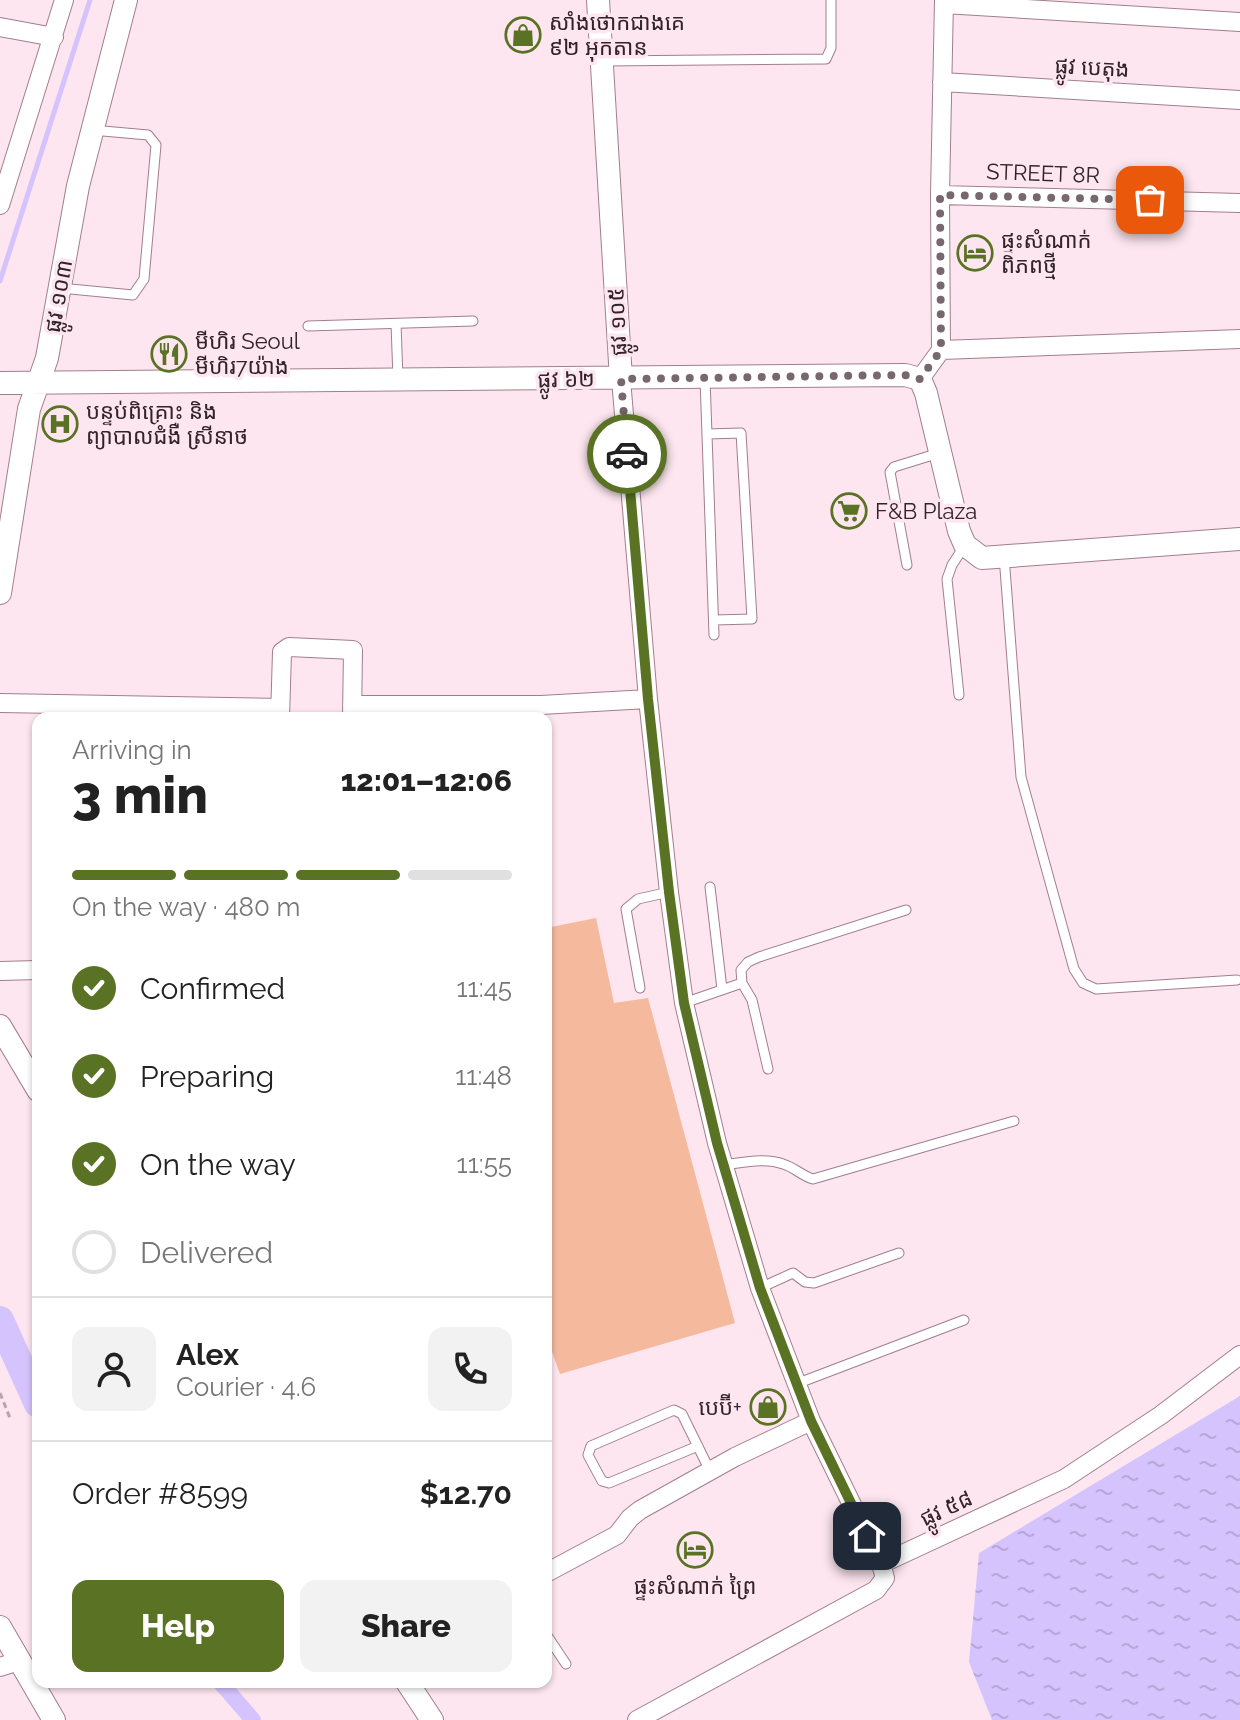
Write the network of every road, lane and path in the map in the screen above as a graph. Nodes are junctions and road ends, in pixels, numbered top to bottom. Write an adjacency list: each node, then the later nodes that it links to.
1 (64, 0): 8 (street)
2 (126, 0): 12 (street, ផ្លូវ ១០៣)
3 (598, 0): 9 (street, ផ្លូវ ១០៥)
4 (831, 0): 9 (lane)
5 (944, 2): 6 (street); 10 (street)
6 (1240, 22)
7 (0, 27): 8 (street)
8 (54, 37): 14 (street)
9 (603, 61): 25 (street, ផ្លូវ ១០៥)
10 (942, 82): 11 (street, ផ្លូវ បេតុង); 15 (street)
11 (1240, 100)
12 (92, 130): 18 (street, ផ្លូវ ១០៣); 18 (lane)
13 (0, 141): 14 (street)
14 (19, 145): 17 (street)
15 (940, 195): 16 (street, STREET 8R); 23 (street)
16 (1240, 203)
17 (0, 205)
18 (58, 287): 29 (street, ផ្លូវ ១០៣)
19 (473, 321): 20 (lane)
20 (396, 324): 21 (lane); 27 (lane)
21 (308, 326)
22 (1240, 339): 23 (street)
23 (941, 350): 26 (street)
24 (705, 378): 25 (street, ផ្លូវ ៦២); 26 (street, ផ្លូវ ៦២); 30 (lane)
25 (621, 379): 27 (street, ផ្លូវ ៦២); 40 (street, ផ្លូវ ១០៥)
26 (920, 379): 31 (street)
27 (398, 381): 29 (street, ផ្លូវ ៦២)
28 (0, 383): 29 (street, ផ្លូវ ៦២)
29 (38, 385): 36 (street, ផ្លូវ ១០៣)
30 (707, 434): 37 (lane); 37 (lane)
31 (940, 452): 33 (street); 35 (lane)
32 (1240, 539): 34 (street)
33 (965, 545): 34 (street); 39 (lane)
34 (1004, 556): 52 (lane)
35 (907, 565)
36 (0, 593)
37 (714, 620): 38 (lane)
38 (714, 635)
39 (959, 695)
40 (648, 699): 46 (street); 48 (street, ផ្លូវ ១០៥)
41 (0, 703): 42 (street)
42 (146, 712)
43 (280, 712): 44 (street)
44 (352, 712): 45 (street)
45 (455, 712): 46 (street)
46 (541, 712)
47 (710, 887): 55 (lane)
48 (669, 892): 54 (lane); 56 (street, ផ្លូវ ១០៥)
49 (906, 910): 53 (lane)
50 (32, 970): 51 (street)
51 (0, 971)
52 (1237, 980)
53 (742, 983): 55 (lane); 58 (lane)
54 (640, 988)
55 (722, 989): 56 (lane)
56 (684, 1003): 61 (street, ផ្លូវ ១០៥)
57 (0, 1026): 59 (street)
58 (768, 1069)
59 (32, 1080)
60 (1014, 1121): 61 (lane)
61 (723, 1165): 63 (street, ផ្លូវ ១០៥)
62 (899, 1253): 63 (lane)
63 (760, 1288): 66 (street, ផ្លូវ ១០៥)
64 (964, 1320): 66 (lane)
65 (1240, 1355): 72 (street, ផ្លូវ ៥៨)
66 (796, 1384): 69 (street, ផ្លូវ ១០៥)
67 (0, 1393): 68 (path)
68 (10, 1418)
69 (811, 1421): 71 (street); 72 (street, ផ្លូវ ១០៥)
70 (698, 1446): 70 (lane); 71 (lane)
71 (710, 1471): 73 (street)
72 (881, 1564): 81 (street)
73 (552, 1570)
74 (0, 1627): 76 (street)
75 (552, 1643): 77 (lane)
76 (9, 1664): 79 (street)
77 (566, 1664)
78 (415, 1688): 80 (street)
79 (54, 1720)
80 (432, 1720)
81 (637, 1720)

